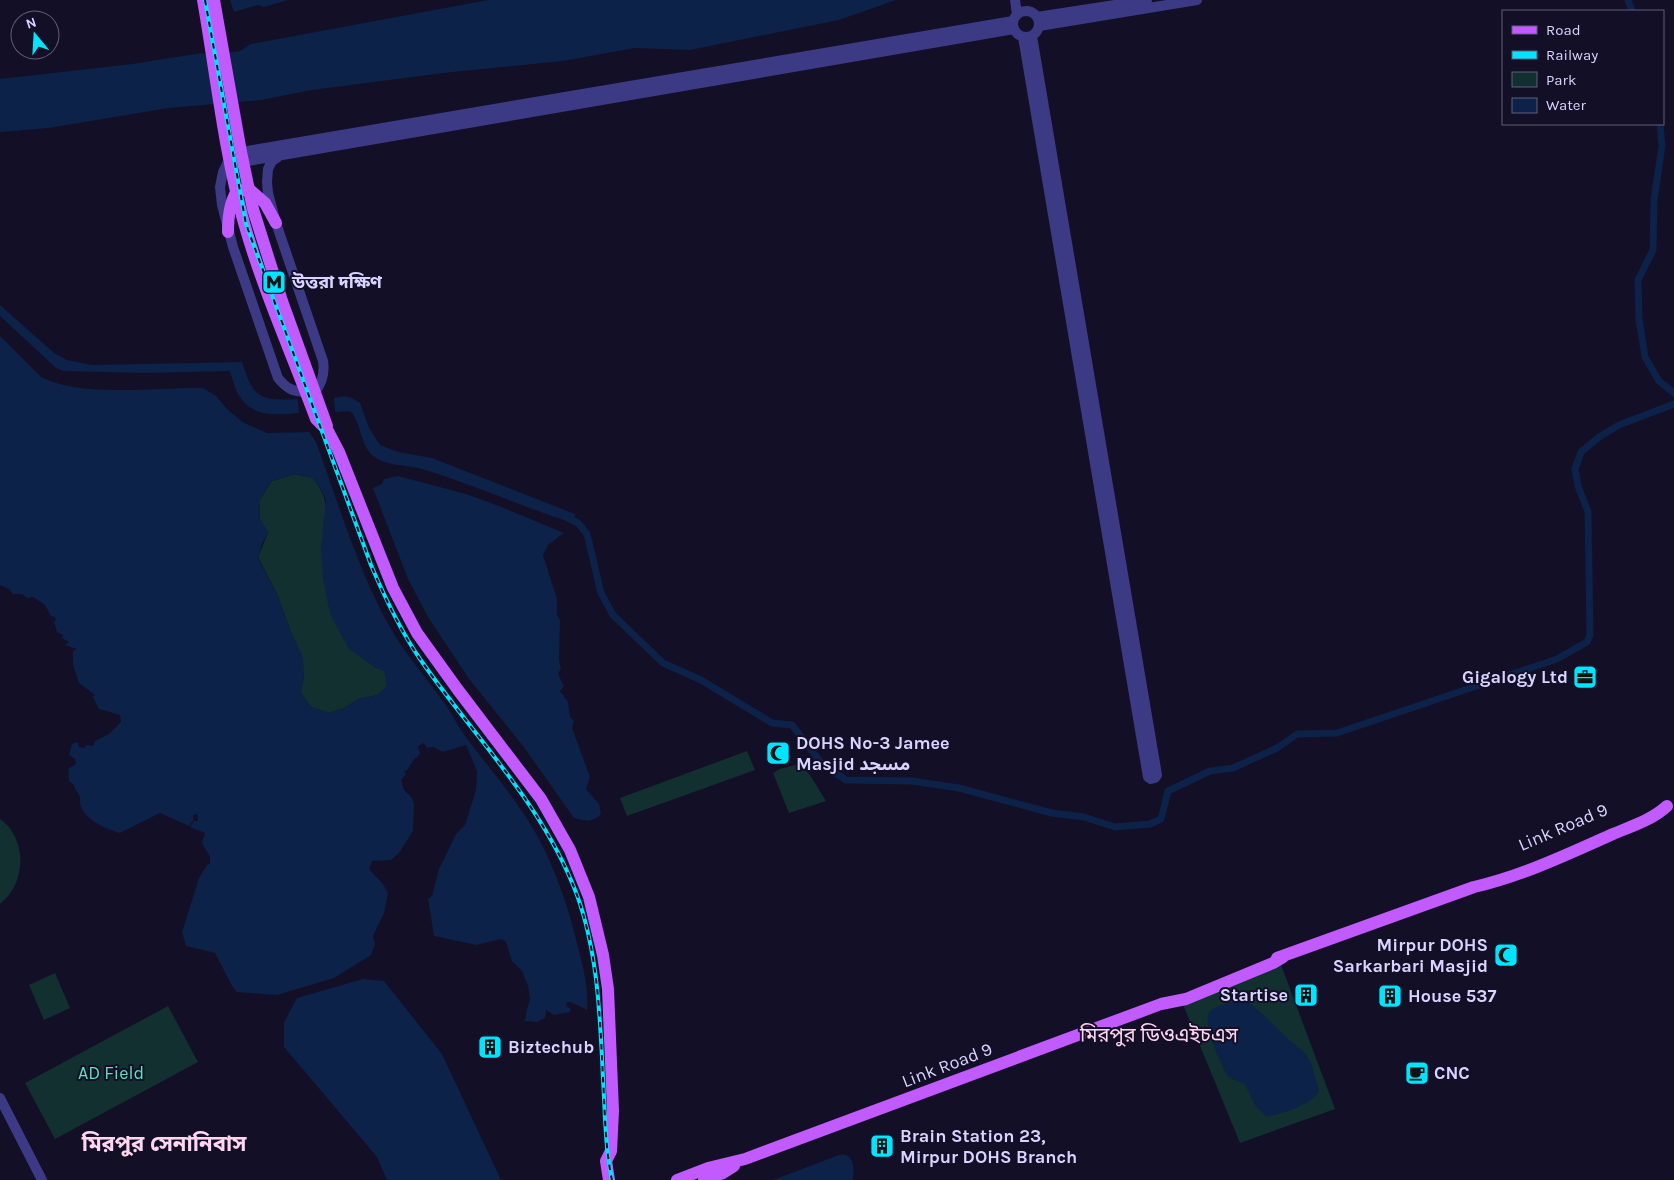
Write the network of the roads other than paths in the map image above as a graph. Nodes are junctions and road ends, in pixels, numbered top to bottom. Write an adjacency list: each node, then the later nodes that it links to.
1 (203, 0): 10 (main road)
2 (214, 0): 10 (main road)
3 (1015, 0): 8 (street)
4 (1029, 0): 7 (street)
5 (1147, 0): 7 (street)
6 (1197, 0): 7 (street)
7 (1036, 18): 8 (street); 9 (street)
8 (1014, 22): 9 (street); 11 (street); 12 (street)
9 (1027, 37): 9 (street)
10 (214, 40): 12 (main road)
11 (279, 156): 12 (street); 14 (street)
12 (236, 159): 13 (main road); 15 (street)
13 (243, 190): 14 (main road); 15 (main road); 16 (main road)
14 (276, 223): 16 (street)
15 (228, 232): 16 (street)
16 (310, 392): 19 (main road)
17 (1671, 805): 20 (main road, Link Road 9)
18 (0, 1098): 21 (street)
19 (611, 1151): 22 (main road); 23 (main road)
20 (745, 1159): 24 (main road, Link Road 9); 25 (main road, Link Road 9)
21 (42, 1180)
22 (608, 1180)
23 (617, 1180)
24 (677, 1180)
25 (704, 1180)

